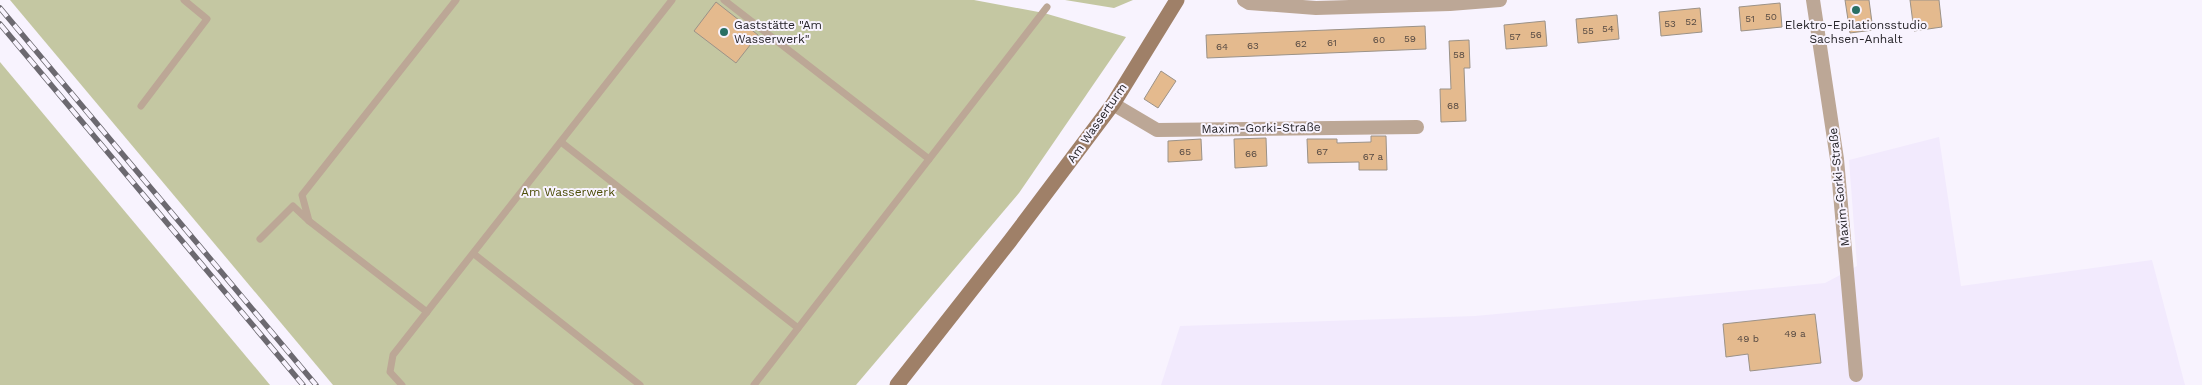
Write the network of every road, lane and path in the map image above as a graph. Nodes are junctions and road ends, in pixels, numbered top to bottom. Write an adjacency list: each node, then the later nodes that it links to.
1 (184, 0): 11 (lane)
2 (456, 0): 15 (lane)
3 (672, 0): 13 (lane)
4 (724, 0): 14 (lane)
5 (1177, 0): 10 (street, Am Wasserturm)
6 (1244, 0): 7 (street)
7 (1500, 0)
8 (1813, 0): 20 (street, Maxim-Gorki-Straße)
9 (1047, 7): 14 (lane)
10 (1113, 104): 12 (street, Maxim-Gorki-Straße); 21 (street, Am Wasserturm)
11 (141, 106)
12 (1417, 127)
13 (561, 142): 17 (lane); 19 (lane)
14 (930, 159): 19 (lane)
15 (309, 221): 16 (lane); 18 (lane)
16 (260, 239)
17 (474, 254): 18 (lane); 23 (lane)
18 (427, 312): 22 (lane)
19 (798, 328): 24 (lane)
20 (1856, 375)
21 (899, 384)
22 (402, 385)
23 (640, 385)
24 (754, 385)

